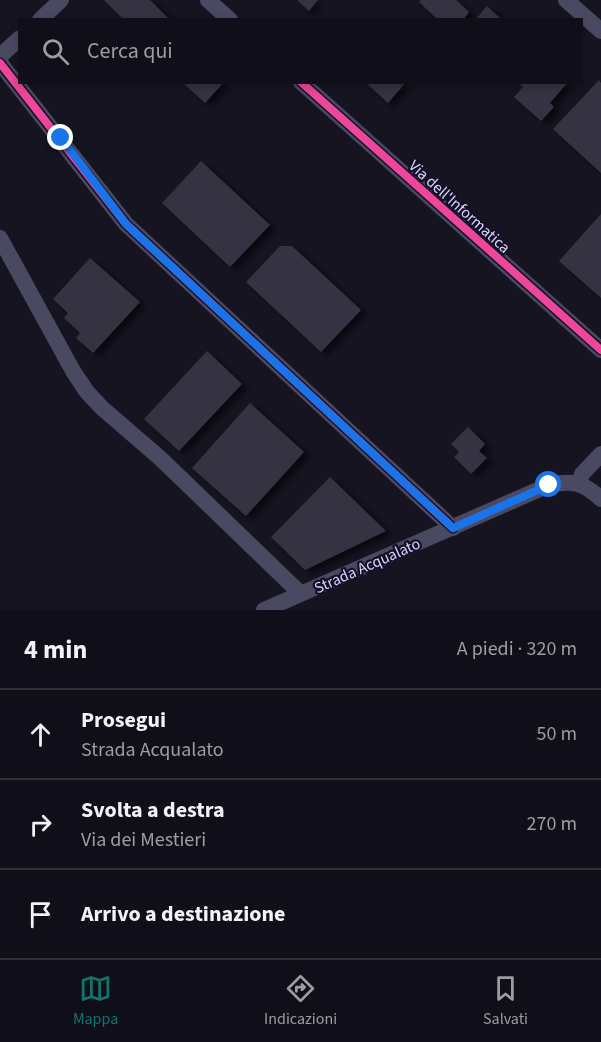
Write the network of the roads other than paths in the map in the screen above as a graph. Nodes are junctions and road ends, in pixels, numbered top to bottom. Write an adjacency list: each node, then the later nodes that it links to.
1 (61, 0): 4 (street)
2 (208, 0): 5 (street)
3 (566, 0): 6 (street)
4 (42, 18)
5 (228, 18)
6 (601, 31)
7 (18, 40): 8 (street)
8 (0, 56)
9 (0, 63): 16 (street)
10 (303, 84): 12 (street, Via dell'Informatica)
11 (0, 238): 17 (street)
12 (601, 350)
13 (601, 454): 14 (street)
14 (579, 483): 15 (street); 16 (street, Strada Acqualato)
15 (601, 499)
16 (453, 528): 17 (street, Strada Acqualato)
17 (301, 594): 18 (street, Strada Acqualato)
18 (264, 610)

